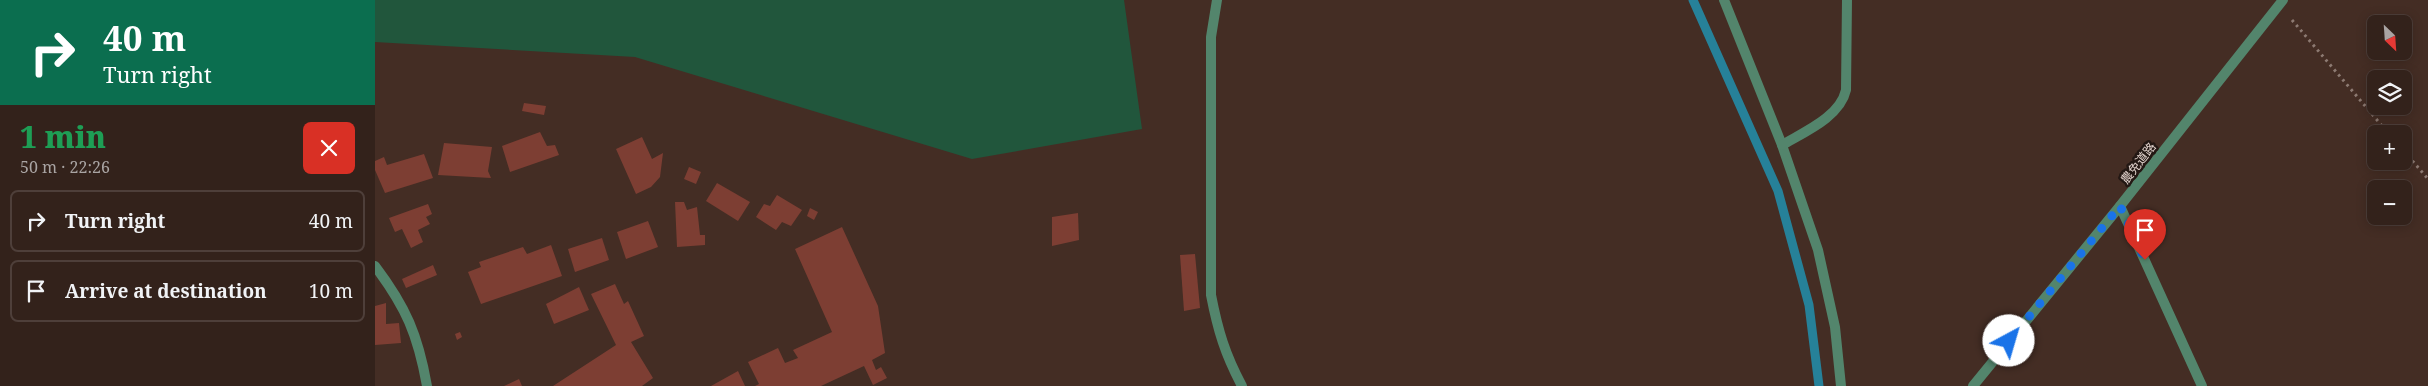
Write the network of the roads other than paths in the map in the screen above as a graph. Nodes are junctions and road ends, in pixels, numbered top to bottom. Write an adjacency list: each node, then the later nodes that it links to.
1 (1217, 0): 9 (street)
2 (1724, 0): 5 (street)
3 (1847, 0): 5 (street)
4 (2281, 3): 6 (street, 農免道路)
5 (1782, 145): 10 (street)
6 (2120, 206): 11 (street, 農免道路); 12 (street)
7 (375, 266): 8 (street)
8 (427, 386)
9 (1242, 386)
10 (1841, 386)
11 (1973, 386)
12 (2202, 386)

